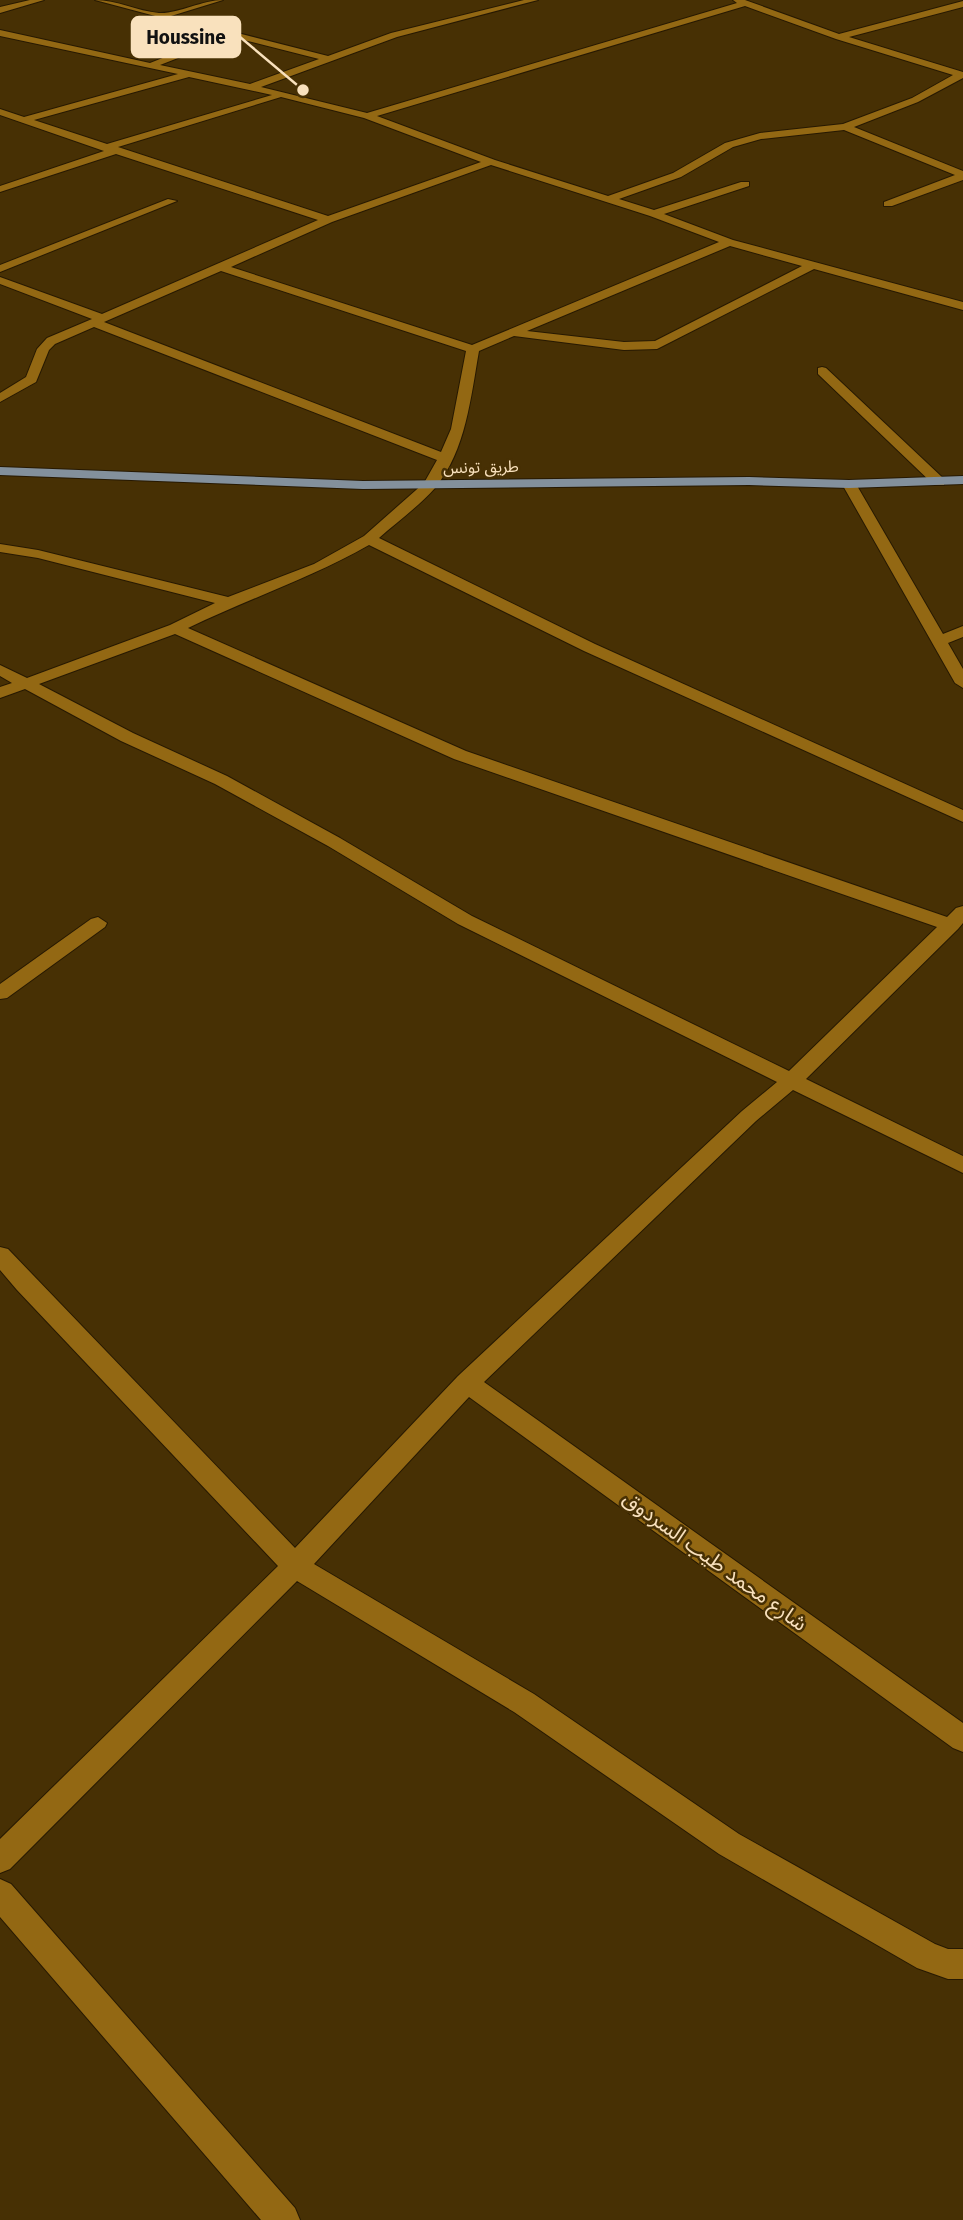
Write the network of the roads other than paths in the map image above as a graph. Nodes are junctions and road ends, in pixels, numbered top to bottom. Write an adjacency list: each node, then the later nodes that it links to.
1 (40, 0): 9 (street)
2 (99, 0): 10 (street)
3 (219, 0): 10 (street)
4 (534, 0): 14 (street)
5 (741, 1): 13 (street); 21 (street)
6 (922, 3): 8 (street)
7 (963, 4): 8 (street)
8 (944, 9): 13 (street)
9 (0, 10)
10 (159, 17): 12 (street)
11 (0, 33): 15 (street)
12 (232, 34): 14 (street); 15 (street)
13 (839, 37): 17 (street)
14 (329, 59): 18 (street)
15 (149, 66): 16 (street)
16 (187, 75): 18 (street); 22 (street)
17 (961, 75): 23 (street)
18 (249, 88): 19 (street)
19 (282, 94): 21 (street); 24 (street)
20 (0, 112): 22 (street)
21 (367, 116): 25 (street)
22 (24, 120): 24 (street)
23 (845, 127): 26 (street); 31 (street)
24 (110, 149): 28 (street); 35 (street)
25 (491, 162): 31 (street); 35 (street)
26 (963, 176): 33 (street)
27 (0, 179): 28 (street)
28 (15, 184): 30 (street)
29 (745, 184): 34 (street)
30 (0, 189)
31 (609, 199): 34 (street)
32 (172, 201): 39 (street)
33 (888, 204)
34 (654, 214): 36 (street)
35 (328, 220): 38 (street)
36 (729, 242): 37 (street); 43 (street)
37 (812, 265): 41 (street); 43 (street)
38 (221, 267): 42 (street); 44 (street)
39 (0, 269)
40 (0, 280): 42 (street)
41 (963, 306)
42 (99, 321): 46 (street); 47 (street)
43 (513, 333): 44 (street)
44 (473, 349): 47 (street)
45 (822, 371): 50 (street)
46 (0, 398)
47 (445, 458): 52 (street)
48 (0, 471): 52 (main road, طريق تونس)
49 (963, 480): 50 (main road, طريق تونس)
50 (939, 482): 51 (main road, طريق تونس)
51 (849, 484): 52 (main road, طريق تونس); 58 (street)
52 (430, 485): 53 (street)
53 (369, 539): 55 (street); 63 (street)
54 (0, 548): 55 (street)
55 (229, 602): 56 (street)
56 (175, 628): 60 (street); 64 (street)
57 (963, 631): 58 (street)
58 (940, 641): 61 (street)
59 (0, 670): 60 (street)
60 (25, 683): 62 (street); 67 (street)
61 (963, 683)
62 (0, 694)
63 (963, 817)
64 (957, 918): 67 (street)
65 (99, 923): 66 (street)
66 (0, 993)
67 (790, 1082): 68 (street); 70 (street)
68 (963, 1166)
69 (0, 1255): 71 (street)
70 (467, 1383): 71 (street); 72 (street, شارع محمد طيب السردوق)
71 (295, 1566): 73 (street); 75 (street)
72 (963, 1739)
73 (0, 1859)
74 (2, 1902): 76 (street)
75 (963, 1964)
76 (284, 2220)

